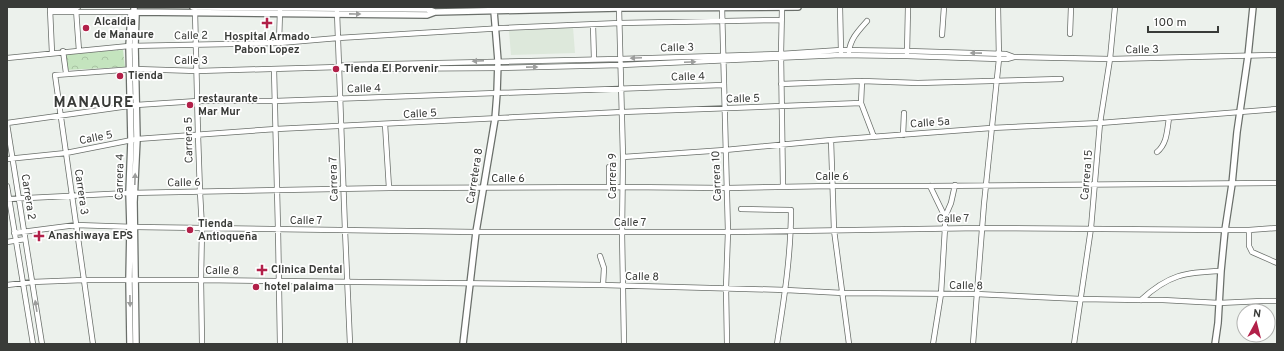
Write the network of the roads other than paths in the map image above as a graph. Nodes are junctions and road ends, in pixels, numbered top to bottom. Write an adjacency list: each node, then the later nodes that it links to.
1 (722, 7): 10 (street); 11 (street); 20 (street, Carrera 10)
2 (798, 7): 11 (street)
3 (840, 7): 34 (street)
4 (908, 7): 36 (street)
5 (944, 7): 26 (street)
6 (998, 7): 37 (street)
7 (1070, 7): 25 (street)
8 (1115, 7): 47 (street, Carrera 15)
9 (1253, 7): 40 (street)
10 (620, 8): 18 (street); 22 (street, Carrera 9)
11 (782, 8): 19 (street)
12 (76, 9): 13 (street); 32 (street); 33 (street)
13 (134, 9): 14 (street); 29 (street, Carrera 4)
14 (195, 9): 16 (street); 30 (street, Carrera 5)
15 (435, 9): 17 (street); 18 (street)
16 (280, 11): 17 (street); 28 (street)
17 (337, 11): 27 (street, Carrera 7)
18 (494, 11): 24 (street, Carretera 8)
19 (781, 20): 20 (street, Calle 2); 39 (street)
20 (722, 21): 22 (street, Calle 2); 43 (street, Carrera 10)
21 (867, 22): 35 (street)
22 (620, 24): 23 (street, Calle 2); 45 (street, Carrera 9)
23 (592, 25): 24 (street, Calle 2); 44 (street)
24 (496, 29): 27 (street, Calle 2); 48 (street, Carretera 8)
25 (1070, 34)
26 (942, 35)
27 (338, 38): 28 (street, Calle 2); 50 (street, Carrera 7)
28 (279, 43): 30 (street, Calle 2)
29 (132, 45): 30 (street, Calle 2); 32 (street, Calle 2); 52 (street, Carrera 4)
30 (196, 45): 54 (street, Carrera 5)
31 (63, 51): 32 (street, Calle 2); 33 (street, Calle 2); 55 (street)
32 (79, 51)
33 (52, 53): 42 (street, Calle 2)
34 (841, 53): 35 (street, Calle 3); 39 (street, Calle 3)
35 (849, 53): 36 (street, Calle 3)
36 (907, 53): 37 (street, Calle 3, one-way to 36); 46 (street, Calle 3)
37 (999, 54): 41 (street, Calle 3); 46 (street)
38 (1277, 55): 40 (street, Calle 3)
39 (781, 56): 43 (street, Calle 3); 59 (street)
40 (1248, 56): 47 (street, Calle 3); 73 (street)
41 (1014, 57): 46 (street, Calle 3); 47 (street, Calle 3)
42 (7, 58)
43 (723, 58): 45 (street, Calle 3, one-way to 45); 49 (street, Calle 3, one-way to 43); 60 (street, Carrera 10)
44 (594, 59): 45 (street, Calle 3); 48 (street, Calle 3)
45 (620, 59): 49 (street, Carrera 9)
46 (999, 59): 58 (street)
47 (1110, 59): 79 (street, Carrera 15)
48 (498, 60): 50 (street, Calle 3, one-way to 50); 51 (street, Carretera 8)
49 (621, 65): 51 (street, Calle 3, one-way to 49); 61 (street, Carrera 9)
50 (339, 67): 51 (street, Calle 3); 53 (street, Calle 3); 63 (street, Carrera 7)
51 (498, 68): 62 (street, Carretera 8)
52 (133, 69): 54 (street, Calle 3); 55 (street, Calle 3); 67 (street, Carrera 4)
53 (274, 69): 54 (street, Calle 3); 64 (street)
54 (197, 71): 65 (street, Carrera 5)
55 (66, 74): 75 (street, Carrera 3)
56 (1061, 79): 58 (street)
57 (862, 81): 58 (street); 59 (street); 66 (street)
58 (996, 81): 82 (street)
59 (781, 84): 69 (street)
60 (724, 85): 61 (street, Calle 4); 70 (street, Carrera 10)
61 (621, 88): 62 (street, Calle 4); 72 (street, Carrera 9)
62 (497, 93): 63 (street, Calle 4); 77 (street, Carretera 8)
63 (340, 98): 64 (street, Calle 4); 81 (street, Carrera 7)
64 (275, 101): 65 (street, Calle 4); 83 (street)
65 (198, 102): 67 (street, Calle 4); 85 (street, Carrera 5)
66 (861, 103): 69 (street, Calle 5); 86 (street)
67 (133, 105): 75 (street, Calle 4); 87 (street, Carrera 4)
68 (1277, 105): 71 (street)
69 (781, 106): 70 (street, Calle 5); 89 (street)
70 (724, 108): 72 (street, Calle 5); 90 (street, Carrera 10)
71 (1277, 109): 73 (street, Calle 5a)
72 (622, 112): 77 (street, Calle 5); 93 (street, Carrera 9)
73 (1240, 112): 76 (street, Calle 5a); 97 (street)
74 (904, 113): 84 (street)
75 (61, 116): 78 (street, Calle 4); 92 (street, Carrera 3)
76 (1168, 118): 79 (street, Calle 5a); 91 (street)
77 (495, 119): 80 (street, Calle 5); 108 (street, Carretera 8)
78 (7, 123): 94 (street, Carrera 2)
79 (1100, 123): 82 (street, Calle 5a); 100 (street, Carrera 15)
80 (385, 124): 81 (street, Calle 5); 107 (street)
81 (341, 126): 83 (street, Calle 5); 110 (street, Carrera 7)
82 (991, 128): 84 (street, Calle 5a); 99 (street)
83 (276, 129): 85 (street, Calle 5); 111 (street)
84 (903, 134): 86 (street, Calle 5a)
85 (198, 135): 87 (street, Calle 5); 112 (street, Carrera 5)
86 (874, 137): 88 (street, Calle 5a)
87 (134, 140): 92 (street, Calle 5); 113 (street, Carrera 4)
88 (831, 140): 89 (street, Calle 5a); 102 (street)
89 (782, 145): 90 (street, Calle 5a); 106 (street)
90 (725, 150): 93 (street, Calle 5a); 109 (street, Carrera 10)
91 (1157, 152)
92 (66, 153): 94 (street, Calle 5); 114 (street, Carrera 3)
93 (623, 157): 105 (street, Carrera 9)
94 (10, 159): 115 (street, Carrera 2)
95 (609, 167): 104 (street)
96 (1277, 183): 97 (street, Calle 6)
97 (1232, 184): 100 (street, Calle 6); 130 (street)
98 (955, 185): 99 (street, Calle 6); 103 (street, Calle 6); 118 (street)
99 (986, 185): 100 (street, Calle 6); 123 (street)
100 (1095, 185): 124 (street, Carrera 15)
101 (7, 186): 116 (street, Carrera 2)
102 (832, 186): 103 (street, Calle 6); 106 (street, Calle 6); 129 (street)
103 (930, 186): 118 (street)
104 (609, 187): 105 (street, Calle 6); 108 (street, Calle 6)
105 (622, 187): 109 (street, Calle 6); 134 (street, Carrera 9)
106 (783, 187): 109 (street, Calle 6)
107 (389, 188): 108 (street, Calle 6); 110 (street, Calle 6)
108 (483, 188): 133 (street, Carretera 8)
109 (727, 188): 135 (street, Carrera 10)
110 (344, 189): 111 (street, Calle 6); 127 (street, Carrera 7)
111 (277, 191): 112 (street, Calle 6); 126 (street)
112 (200, 192): 113 (street, Calle 6); 121 (street, Carrera 5)
113 (132, 193): 114 (street, Calle 6); 120 (street, Carrera 4)
114 (72, 195): 115 (street, Calle 6); 119 (street, Carrera 3)
115 (19, 198): 116 (street, Calle 6); 132 (street, Carrera 2)
116 (8, 199): 136 (street, Carrera 2)
117 (741, 209): 128 (street)
118 (945, 217): 122 (street)
119 (76, 225): 120 (street, Calle 7); 132 (street, Calle 7); 143 (street, Carrera 3)
120 (133, 227): 121 (street, Calle 7); 144 (street, Carrera 4)
121 (202, 228): 126 (street, Calle 7); 145 (street, Carrera 5)
122 (945, 228): 123 (street, Calle 7); 129 (street, Calle 7); 157 (street)
123 (981, 228): 124 (street, Calle 7); 158 (street)
124 (1091, 228): 130 (street, Calle 7); 159 (street, Carrera 15)
125 (1277, 228): 131 (street, Calle 7)
126 (278, 229): 127 (street, Calle 7); 146 (street)
127 (345, 230): 133 (street, Calle 7); 147 (street, Carrera 7)
128 (791, 230): 129 (street, Calle 7); 135 (street, Calle 7); 155 (street)
129 (834, 230): 156 (street)
130 (1226, 230): 131 (street, Calle 7); 142 (street)
131 (1248, 230): 141 (street)
132 (24, 231): 136 (street, Calle 7); 137 (street, Carrera 2)
133 (476, 232): 134 (street, Calle 7); 150 (street, Carretera 8)
134 (622, 232): 135 (street, Calle 7); 153 (street, Carrera 9)
135 (728, 232): 154 (street, Carrera 10)
136 (14, 233): 138 (street, Carrera 2)
137 (25, 239): 138 (street); 148 (street, Carrera 2)
138 (16, 241): 139 (street); 149 (street, Carrera 2)
139 (7, 242)
140 (600, 256): 152 (street)
141 (1277, 263)
142 (1221, 271): 160 (street); 162 (street)
143 (84, 280): 144 (street, Calle 8); 148 (street, Calle 8); 165 (street, Carrera 3)
144 (132, 280): 145 (street, Calle 8); 166 (street, Carrera 4, one-way to 166); 167 (street, Carrera 4)
145 (201, 280): 146 (street, Calle 8); 168 (street, Carrera 5)
146 (278, 281): 147 (street, Calle 8); 169 (street)
147 (347, 281): 150 (street, Calle 8); 170 (street, Carrera 7)
148 (32, 282): 149 (street, Calle 8); 164 (street, Carrera 2, one-way to 148)
149 (23, 283): 151 (street, Calle 8); 163 (street, Carrera 2)
150 (470, 284): 152 (street, Calle 8); 171 (street, Carretera 8)
151 (7, 285)
152 (604, 285): 153 (street, Calle 8)
153 (622, 286): 154 (street, Calle 8); 172 (street, Carrera 9)
154 (726, 288): 155 (street, Calle 8); 173 (street, Carrera 10)
155 (786, 290): 156 (street, Calle 8); 174 (street)
156 (843, 293): 157 (street, Calle 8); 175 (street)
157 (941, 294): 158 (street, Calle 8); 176 (street)
158 (976, 294): 159 (street, Calle 8); 177 (street)
159 (1081, 299): 160 (street, Calle 8); 178 (street, Carrera 15)
160 (1141, 300): 162 (street, Calle 8)
161 (1277, 301): 162 (street, Calle 8)
162 (1219, 303): 179 (street)
163 (33, 344)
164 (42, 344)
165 (92, 344)
166 (130, 344)
167 (136, 344)
168 (202, 344)
169 (280, 344)
170 (350, 344)
171 (463, 344)
172 (624, 344)
173 (726, 344)
174 (777, 344)
175 (849, 344)
176 (933, 344)
177 (973, 344)
178 (1074, 344)
179 (1215, 344)

